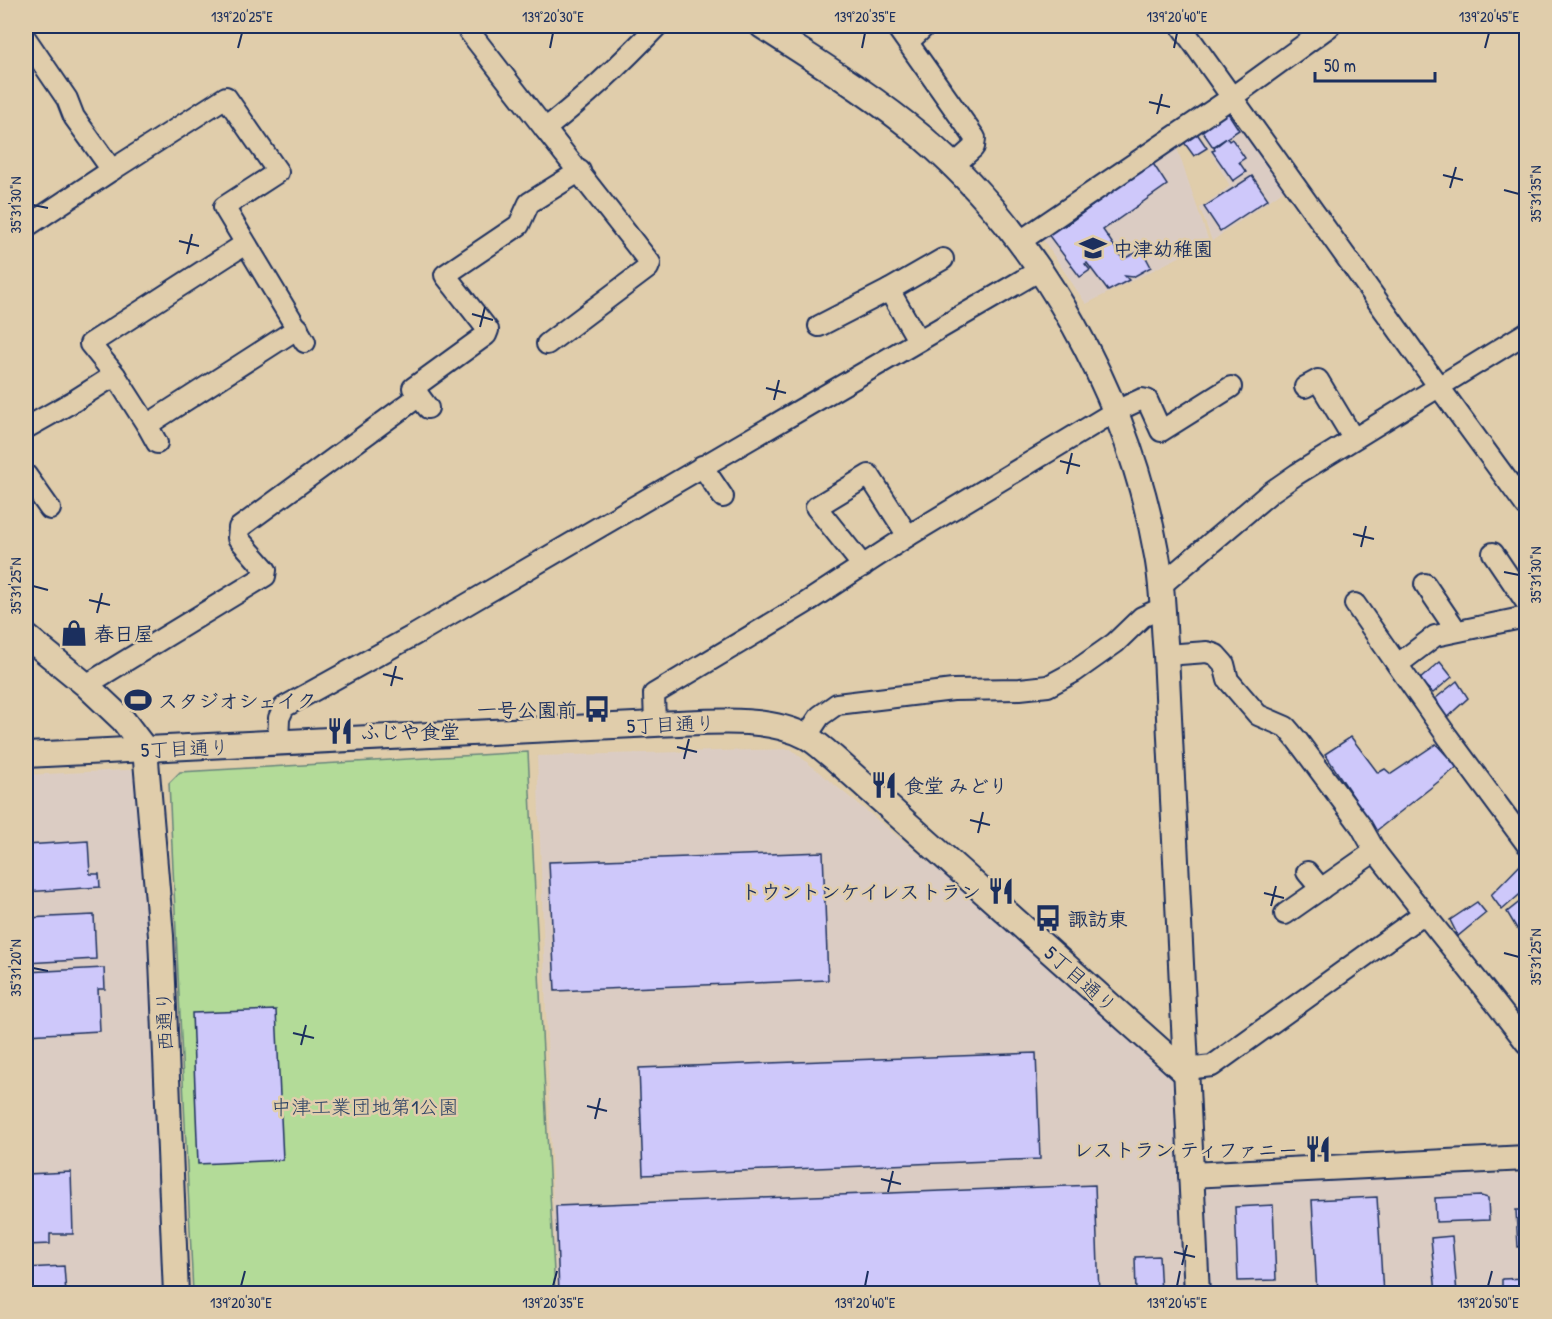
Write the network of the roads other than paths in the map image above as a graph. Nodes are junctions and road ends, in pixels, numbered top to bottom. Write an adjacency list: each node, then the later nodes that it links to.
1 (465, 26): 11 (street)
2 (657, 26): 11 (street)
3 (762, 26): 12 (street)
4 (896, 26): 9 (street)
5 (925, 26): 9 (street)
6 (1180, 26): 10 (street)
7 (1330, 26): 10 (street)
8 (26, 39): 13 (street)
9 (908, 42): 12 (street)
10 (1231, 98): 16 (street); 28 (street)
11 (545, 129): 14 (street)
12 (952, 167): 16 (street)
13 (112, 170): 15 (street); 17 (street)
14 (580, 171): 24 (street); 51 (street)
15 (26, 228)
16 (1019, 242): 19 (street)
17 (245, 244): 25 (street); 30 (street)
18 (933, 260): 20 (street)
19 (1040, 270): 23 (street); 29 (street)
20 (889, 290): 21 (street); 23 (street)
21 (826, 318)
22 (1527, 333): 28 (street)
23 (918, 340): 34 (street)
24 (546, 344)
25 (115, 375): 30 (street); 31 (street)
26 (1231, 387): 29 (street)
27 (1305, 387): 32 (street)
28 (1439, 387): 32 (street); 37 (street)
29 (1114, 412): 39 (street); 43 (street)
30 (147, 425): 33 (street)
31 (26, 428)
32 (1353, 438): 43 (street)
33 (158, 443)
34 (702, 466): 36 (street); 54 (street)
35 (26, 475): 38 (street)
36 (723, 497)
37 (1527, 506)
38 (50, 509)
39 (908, 536): 41 (street); 41 (street)
40 (1493, 554): 44 (street)
41 (863, 566): 52 (street)
42 (1425, 584): 47 (street)
43 (1161, 597): 49 (street); 53 (street)
44 (1527, 602)
45 (1355, 604): 50 (street)
46 (1527, 617): 47 (street)
47 (1454, 631): 50 (street)
48 (26, 636): 51 (street)
49 (1166, 655): 58 (street); 64 (street)
50 (1398, 664): 57 (street)
51 (86, 685): 55 (street)
52 (655, 724): 53 (street, 5丁目通り); 54 (street, 5丁目通り)
53 (806, 737): 64 (street, 5丁目通り)
54 (278, 744): 55 (street, 5丁目通り)
55 (145, 749): 56 (street, 5丁目通り); 67 (street, 西通り)
56 (26, 755)
57 (1527, 843)
58 (1375, 851): 60 (street); 62 (street)
59 (1307, 872): 60 (street)
60 (1321, 889): 61 (street)
61 (1285, 914)
62 (1423, 914): 63 (street); 64 (street)
63 (1527, 1043)
64 (1186, 1071): 66 (street)
65 (1527, 1158): 66 (street)
66 (1191, 1174): 68 (street)
67 (176, 1293)
68 (1197, 1293)

